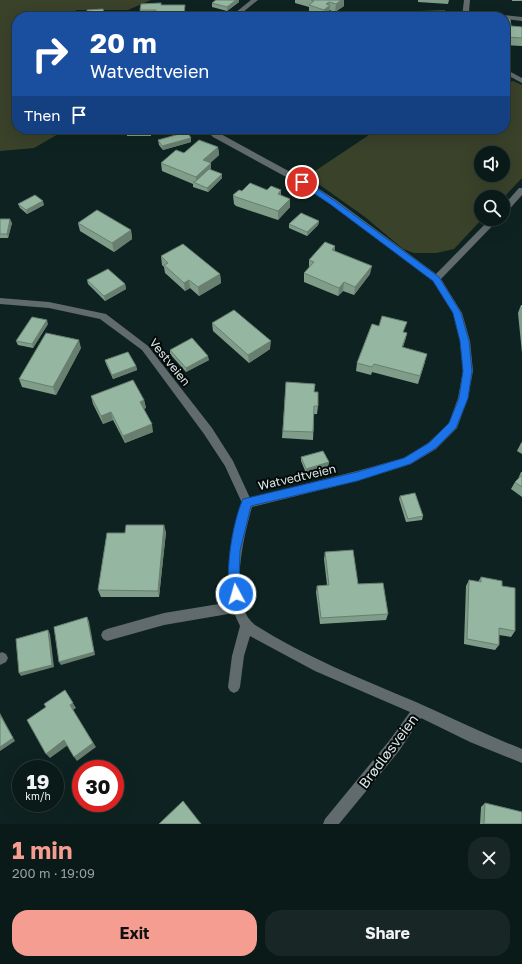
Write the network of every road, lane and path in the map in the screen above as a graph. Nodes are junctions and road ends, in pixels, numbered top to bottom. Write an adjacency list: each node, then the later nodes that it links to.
1 (255, 0): 3 (street)
2 (467, 0): 4 (street)
3 (239, 12)
4 (465, 12)
5 (510, 18): 6 (street)
6 (522, 19)
7 (510, 74): 8 (street)
8 (522, 81)
9 (215, 134): 13 (street, Watvedtveien)
10 (522, 190): 11 (street)
11 (510, 203)
12 (488, 226): 13 (street)
13 (436, 279): 15 (street, Watvedtveien)
14 (0, 301): 15 (street, Vestveien)
15 (247, 502): 16 (street, Watvedtveien)
16 (238, 607): 17 (street, Watvedtveien); 18 (street)
17 (246, 626): 19 (street); 20 (street)
18 (107, 635)
19 (234, 687)
20 (419, 710): 21 (street, Brødløsveien); 22 (street, Brødløsveien)
21 (522, 756)
22 (330, 824)

